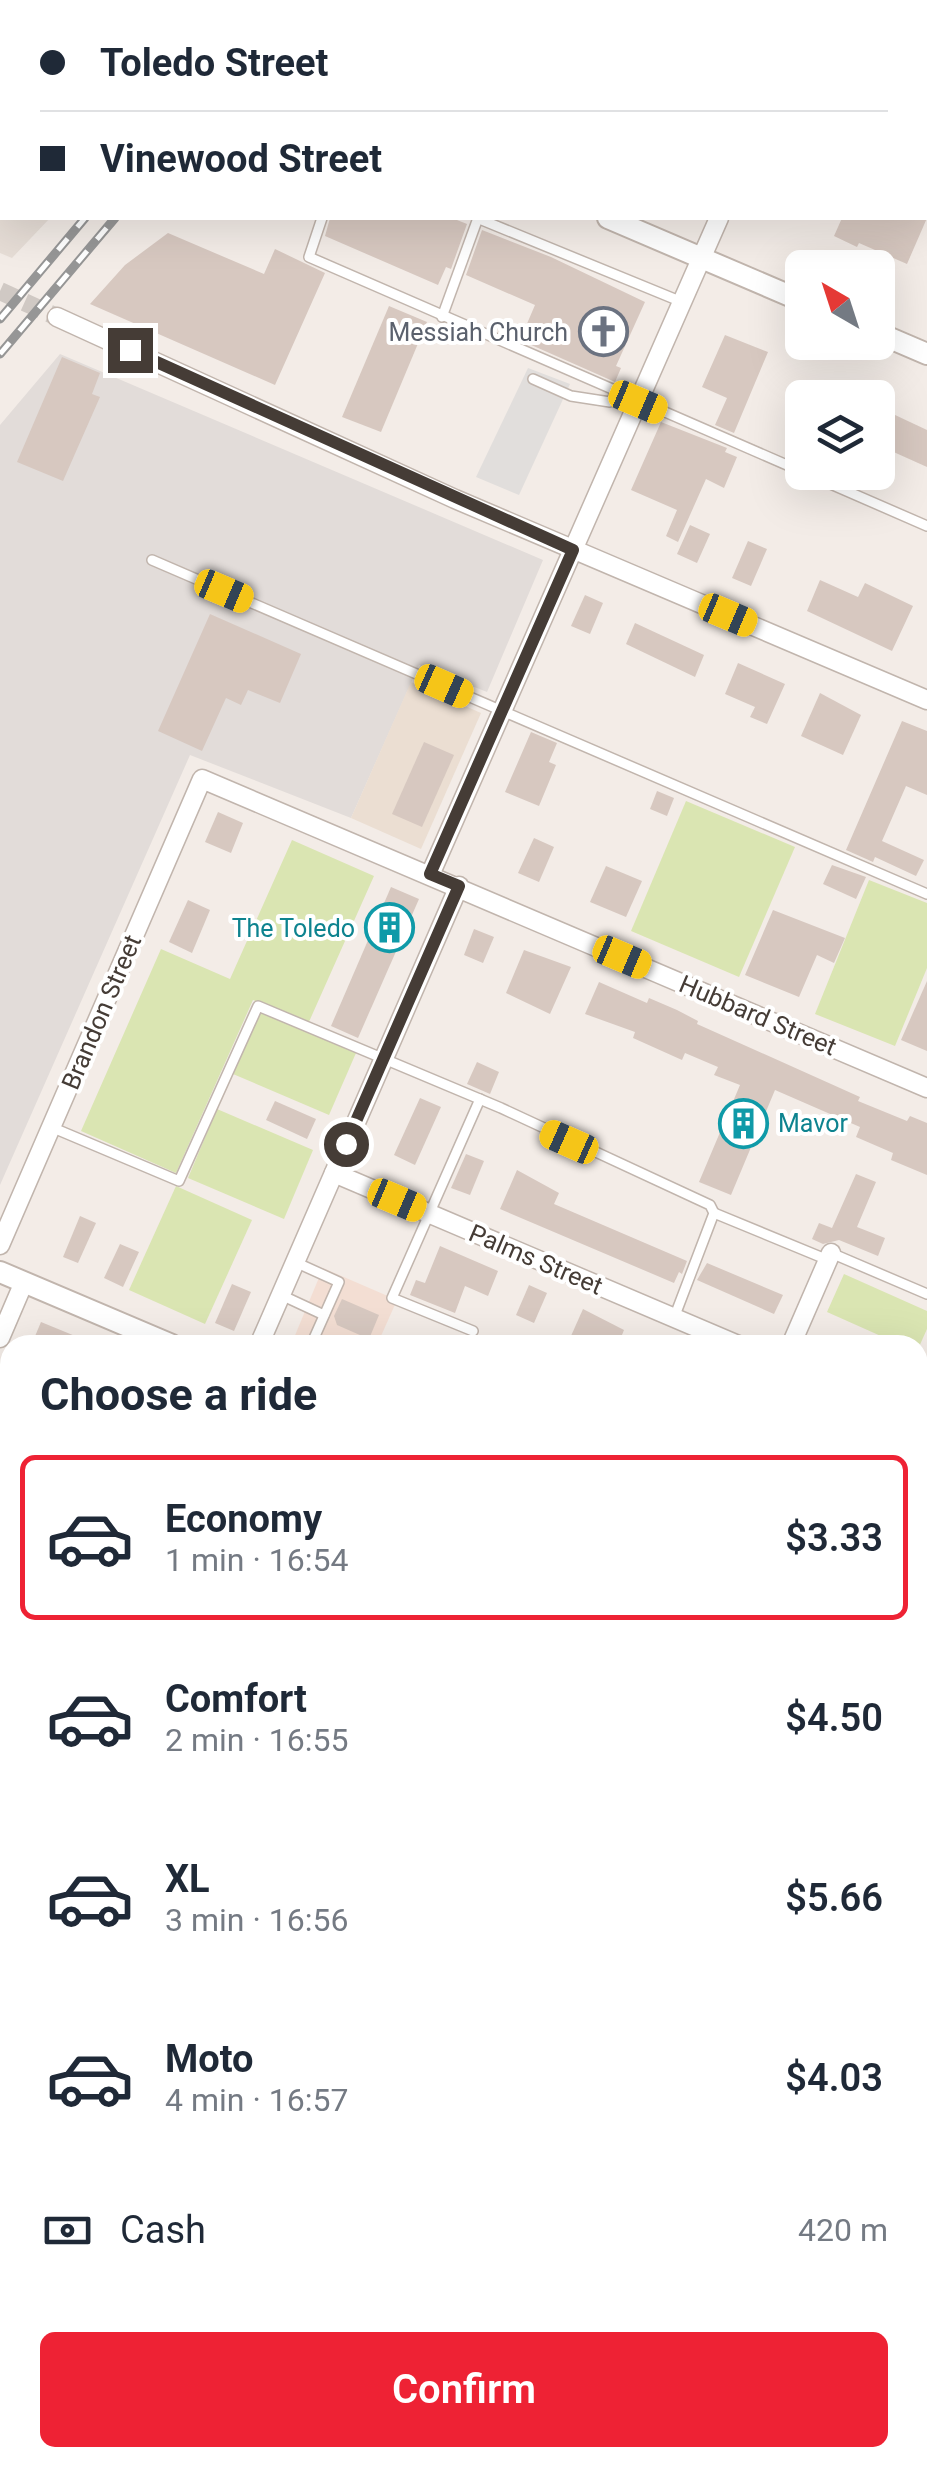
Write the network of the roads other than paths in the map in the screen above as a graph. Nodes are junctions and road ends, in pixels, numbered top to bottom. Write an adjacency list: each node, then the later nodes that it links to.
1 (321, 220): 10 (lane)
2 (476, 220): 10 (lane)
3 (482, 220): 8 (lane)
4 (613, 220): 6 (street)
5 (718, 220): 6 (street)
6 (701, 258): 7 (street); 8 (street)
7 (785, 294)
8 (682, 302): 15 (street)
9 (57, 317): 17 (street)
10 (442, 317): 14 (lane)
11 (895, 340): 12 (street)
12 (927, 354)
13 (533, 379): 14 (lane)
14 (616, 393): 15 (lane)
15 (638, 402): 16 (lane); 17 (street)
16 (927, 526)
17 (573, 550): 19 (street); 20 (street)
18 (152, 560): 20 (lane)
19 (927, 700)
20 (502, 712): 22 (street); 24 (lane)
21 (202, 779): 22 (street, Hubbard Street); 28 (street, Brandon Street)
22 (430, 874): 23 (street, Hubbard Street)
23 (459, 886): 25 (street); 26 (street, Hubbard Street)
24 (927, 894)
25 (384, 1058): 27 (lane); 28 (lane); 29 (street)
26 (927, 1088)
27 (480, 1098): 30 (lane); 31 (lane)
28 (51, 1127): 32 (street, Brandon Street)
29 (334, 1173): 31 (street, Palms Street); 34 (street)
30 (714, 1213): 33 (lane); 40 (lane)
31 (429, 1214): 40 (street, Palms Street); 41 (lane)
32 (0, 1245)
33 (829, 1256): 37 (lane); 47 (street)
34 (295, 1262): 38 (street); 39 (lane)
35 (0, 1272): 36 (street)
36 (24, 1282): 42 (street); 43 (street)
37 (927, 1294)
38 (280, 1295): 39 (lane); 44 (street)
39 (324, 1315): 45 (lane)
40 (674, 1318): 46 (street, Palms Street)
41 (472, 1332)
42 (1, 1335)
43 (142, 1335)
44 (263, 1335)
45 (315, 1335)
46 (714, 1335)
47 (795, 1335)

